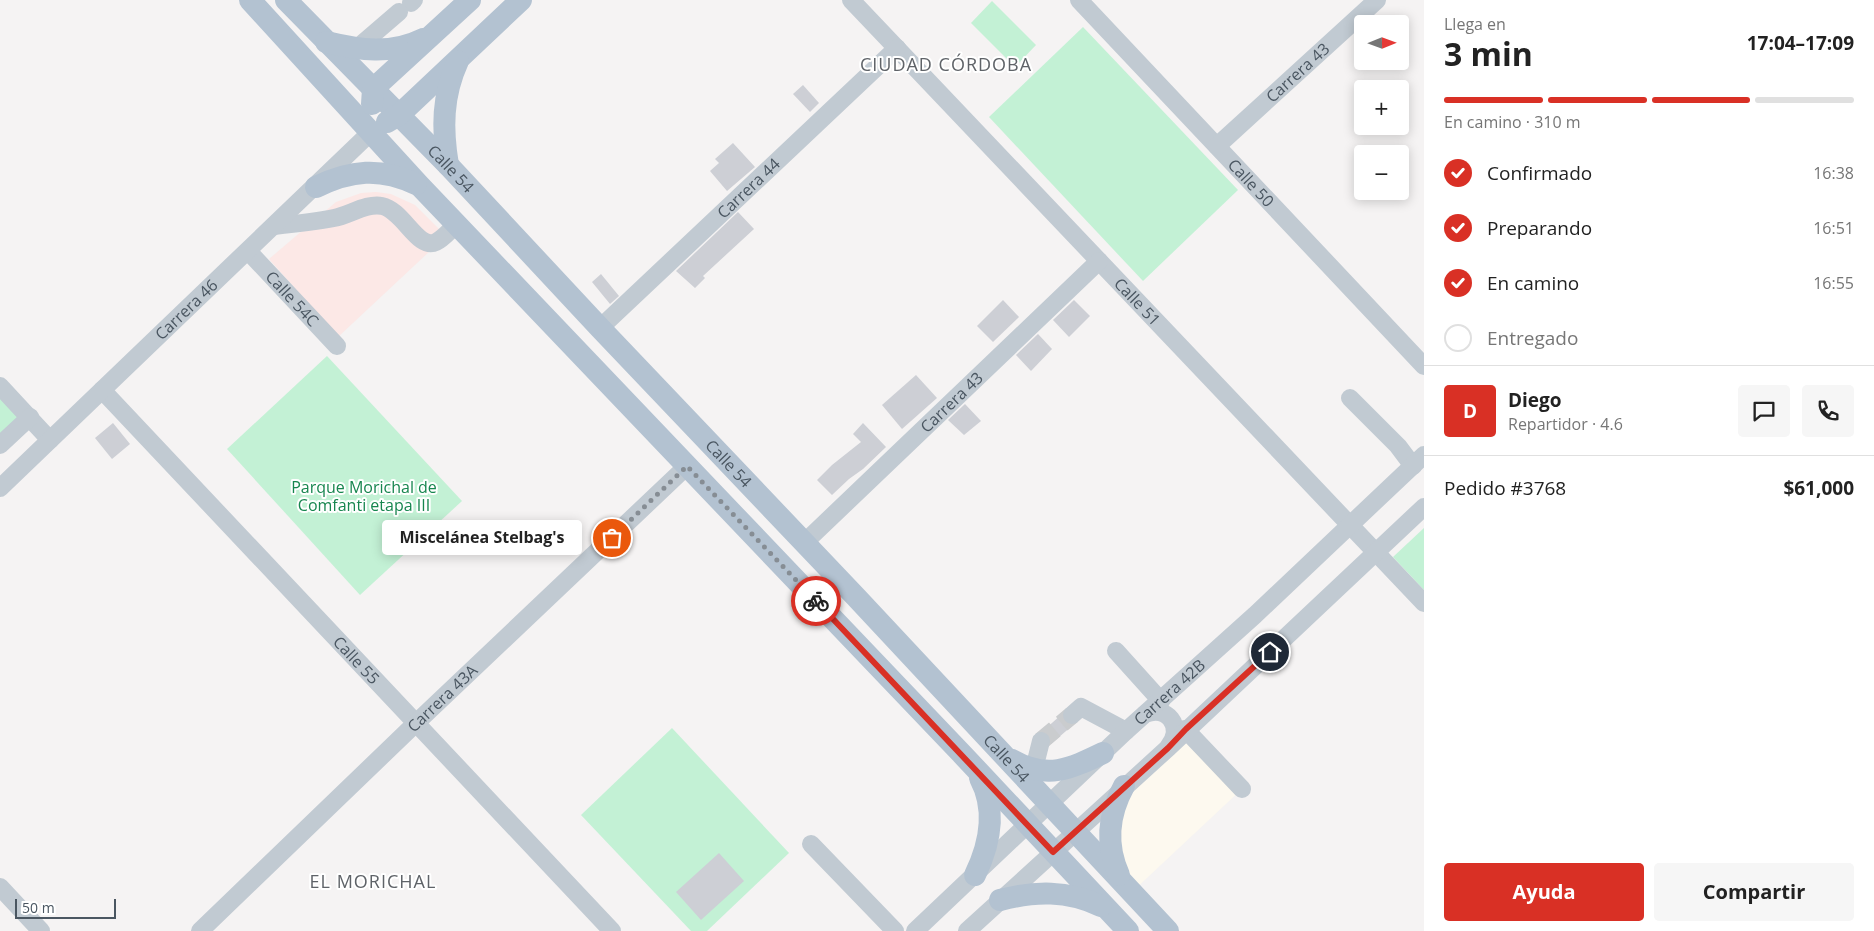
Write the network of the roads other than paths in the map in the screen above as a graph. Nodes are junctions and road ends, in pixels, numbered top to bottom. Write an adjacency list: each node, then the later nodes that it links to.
1 (250, 0): 16 (main road, Calle 54)
2 (286, 0): 10 (main road, Calle 54)
3 (470, 0): 9 (main road)
4 (521, 0): 13 (main road, Carrera 46)
5 (851, 0): 11 (street, Calle 51)
6 (1079, 0): 17 (street, Calle 50)
7 (1377, 0): 17 (street, Carrera 43)
8 (408, 5): 12 (street)
9 (437, 30): 12 (main road); 14 (main road)
10 (326, 42): 12 (main road); 14 (main road, Calle 54)
11 (897, 48): 24 (street, Calle 51); 25 (street, Carrera 44)
12 (356, 49)
13 (460, 57): 15 (main road, Carrera 46); 18 (main road)
14 (373, 89): 15 (main road, Calle 54); 16 (main road)
15 (399, 115): 16 (main road, Carrera 46); 18 (main road, Calle 54)
16 (371, 132): 19 (main road, Calle 54); 20 (street, Carrera 46)
17 (1217, 146): 27 (street, Calle 50)
18 (448, 165): 25 (main road, Calle 54)
19 (419, 185): 20 (main road); 21 (main road, Calle 54)
20 (316, 187): 22 (street, Carrera 46)
21 (456, 225): 22 (street); 35 (main road, Calle 54)
22 (274, 226): 23 (street, Carrera 46)
23 (248, 250): 26 (street, Calle 54C); 29 (street, Carrera 46)
24 (1099, 261): 38 (street, Calle 51); 39 (street, Carrera 43)
25 (600, 328): 39 (main road, Calle 54)
26 (338, 346)
27 (1424, 366)
28 (0, 386): 31 (street)
29 (102, 390): 32 (street, Carrera 46); 46 (street, Calle 55)
30 (1350, 398): 34 (street)
31 (30, 418): 32 (street); 33 (street)
32 (50, 440): 36 (street, Carrera 46)
33 (0, 445)
34 (1419, 461): 38 (street, Carrera 42B)
35 (687, 466): 46 (street, Carrera 43A); 52 (main road, Calle 54)
36 (0, 488)
37 (1424, 507): 40 (street)
38 (1350, 525): 40 (street, Calle 51); 43 (street, Carrera 42B)
39 (804, 543): 51 (main road, Calle 54)
40 (1376, 553): 41 (street, Calle 51); 47 (street)
41 (1424, 603)
42 (1116, 651): 43 (street)
43 (1161, 701): 44 (street, Carrera 42B)
44 (1145, 714): 48 (street, Carrera 42B); 50 (street)
45 (1072, 715): 48 (street)
46 (416, 723): 68 (street, Carrera 43A); 69 (street, Calle 55)
47 (1186, 729): 50 (street); 56 (street)
48 (1126, 731): 53 (street, Carrera 42B)
49 (1041, 742): 54 (street)
50 (1168, 748): 55 (street)
51 (1001, 752): 54 (main road); 57 (main road, Calle 54)
52 (962, 753): 58 (main road, Calle 54); 62 (main road)
53 (1103, 754): 54 (main road); 57 (street, Carrera 42B)
54 (1034, 769)
55 (1124, 786): 59 (street); 64 (main road)
56 (1242, 789)
57 (1050, 804): 58 (street, Carrera 42B); 59 (main road, Calle 54)
58 (1028, 825): 61 (main road, Calle 54); 62 (street, Carrera 42B)
59 (1075, 832): 61 (street); 64 (main road, Calle 54)
60 (811, 844): 70 (street)
61 (1053, 852): 65 (street); 66 (main road, Calle 54)
62 (975, 875): 71 (street, Carrera 42B)
63 (0, 887): 67 (street)
64 (1131, 893): 74 (main road, Calle 54)
65 (1000, 900): 66 (main road); 72 (street)
66 (1107, 908): 73 (main road, Calle 54)
67 (41, 931)
68 (200, 931)
69 (612, 931)
70 (895, 931)
71 (915, 931)
72 (967, 931)
73 (1128, 931)
74 (1168, 931)

